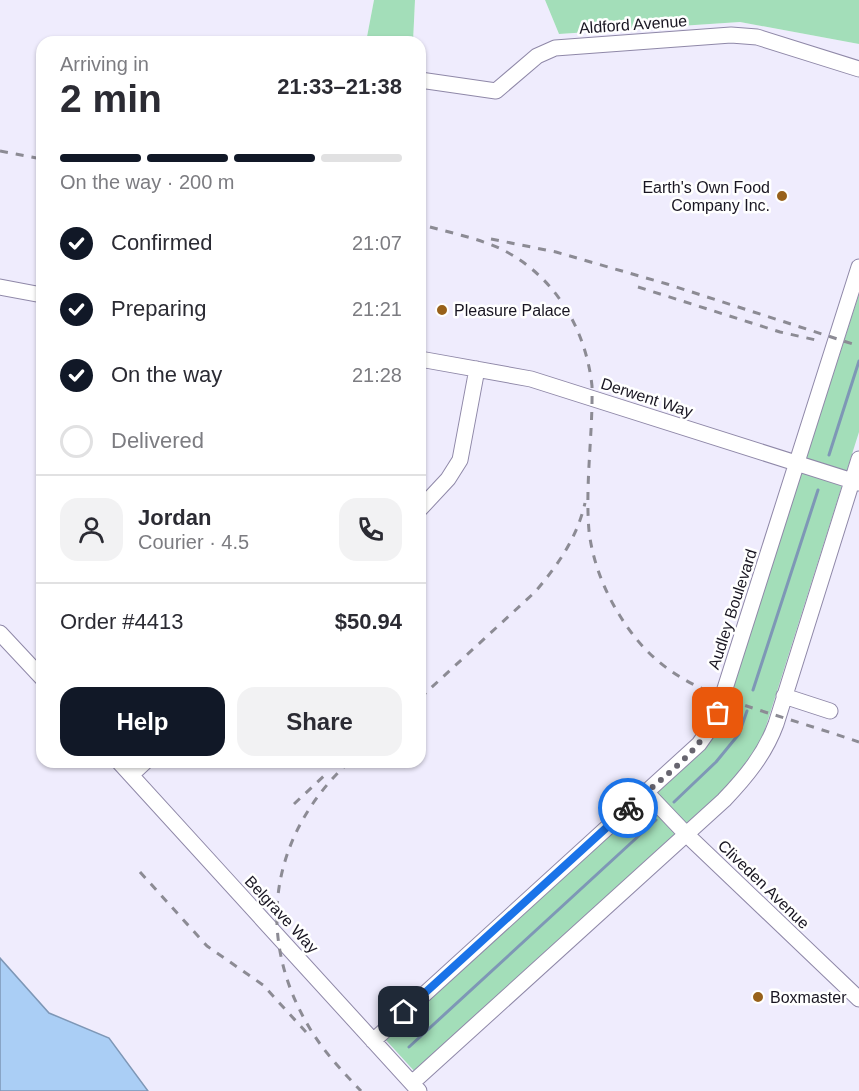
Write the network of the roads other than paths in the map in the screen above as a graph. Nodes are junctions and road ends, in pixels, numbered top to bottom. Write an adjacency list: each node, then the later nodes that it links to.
1 (859, 69): 2 (street, Aldford Avenue)
2 (426, 81)
3 (859, 267): 9 (street, Audley Boulevard)
4 (0, 287): 5 (street)
5 (36, 294)
6 (426, 360): 7 (street, Derwent Way)
7 (477, 369): 9 (street, Derwent Way); 11 (street)
8 (859, 459): 10 (street)
9 (796, 463): 10 (street, Derwent Way); 19 (street, Audley Boulevard)
10 (856, 482): 14 (street)
11 (426, 503)
12 (0, 633): 13 (street)
13 (36, 672)
14 (784, 696): 15 (street); 20 (street)
15 (830, 711)
16 (125, 768): 18 (street, Belgrave Way)
17 (139, 768): 18 (street)
18 (131, 775): 22 (street, Belgrave Way)
19 (646, 792): 20 (street, Cliveden Avenue); 22 (street, Audley Boulevard)
20 (686, 834): 21 (street, Cliveden Avenue); 23 (street)
21 (859, 999)
22 (373, 1041): 23 (street, Belgrave Way)
23 (416, 1087)

